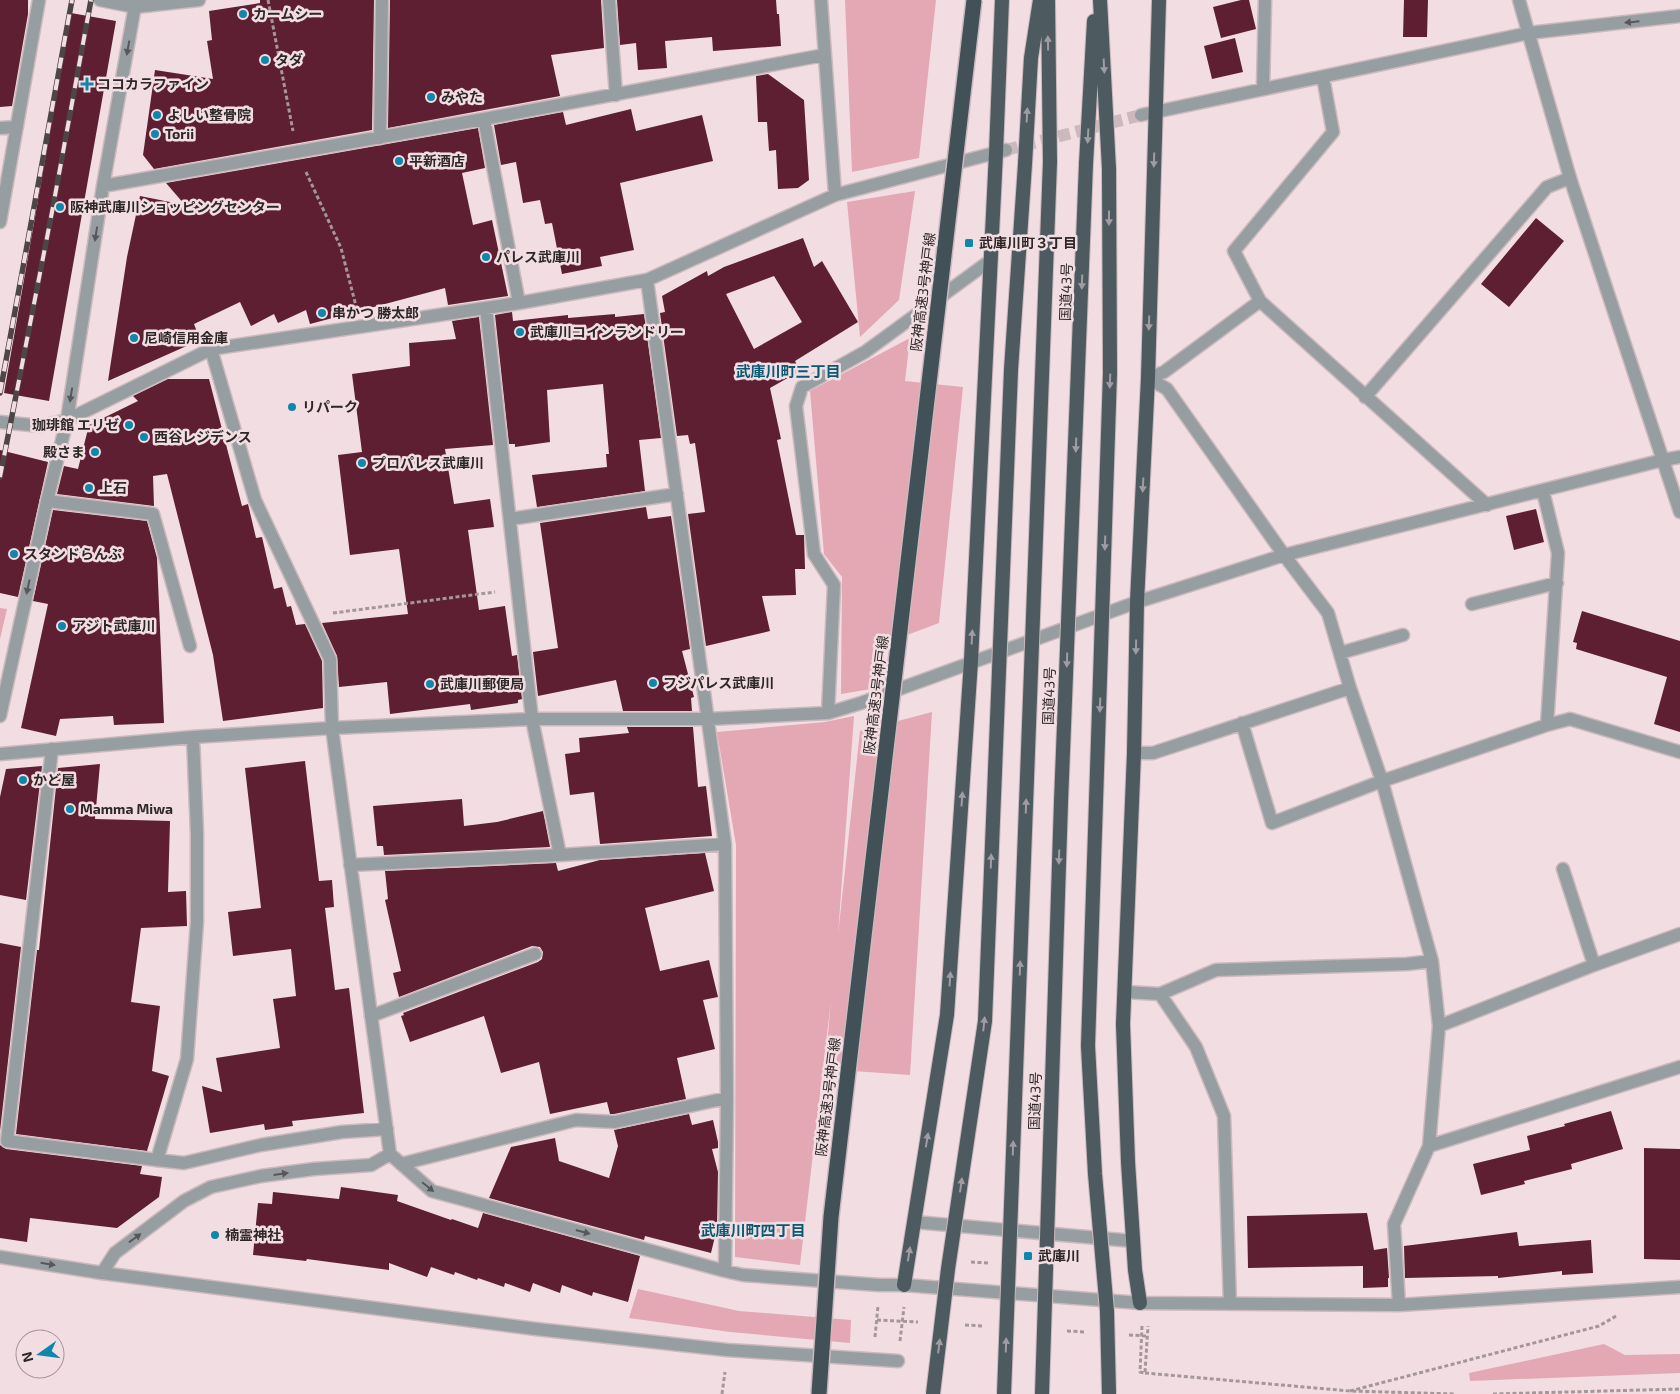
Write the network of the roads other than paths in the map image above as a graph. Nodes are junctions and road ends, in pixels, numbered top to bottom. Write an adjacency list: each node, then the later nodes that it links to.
1 (40, 0): 27 (street)
2 (100, 0): 17 (street)
3 (199, 0): 17 (street)
4 (382, 0): 29 (street)
5 (609, 0): 23 (street)
6 (821, 0): 20 (street)
7 (974, 0): 105 (highway, 阪神高速3号神戸線, bridge)
8 (978, 0): 106 (highway, 阪神高速3号神戸線)
9 (1002, 0): 30 (highway)
10 (1040, 0): 107 (highway, one-way to 10, bridge)
11 (1048, 0): 108 (highway, 国道43号, one-way to 11, bridge)
12 (1095, 0): 109 (highway, 国道43号, one-way to 109, bridge)
13 (1100, 0): 110 (highway, one-way to 110, bridge)
14 (1159, 0): 24 (highway)
15 (1265, 0): 22 (street)
16 (1519, 0): 19 (street)
17 (136, 3): 32 (street, one-way to 32)
18 (1680, 16): 19 (street, one-way to 19)
19 (1528, 33): 21 (street); 31 (street)
20 (824, 55): 23 (street); 33 (street)
21 (1323, 77): 22 (street); 37 (street)
22 (1263, 89): 24 (street)
23 (616, 95): 26 (street)
24 (1155, 111): 25 (street); 41 (highway, one-way to 41)
25 (1141, 115)
26 (484, 119): 29 (street); 38 (street)
27 (17, 127): 28 (street); 34 (street)
28 (0, 128)
29 (380, 138): 32 (street)
30 (1002, 152): 33 (street); 35 (highway)
31 (1570, 178): 42 (street); 46 (street)
32 (103, 186): 43 (street, one-way to 43)
33 (835, 195): 36 (street)
34 (0, 222)
35 (991, 260): 60 (highway, one-way to 35); 62 (street)
36 (647, 280): 38 (street); 48 (street)
37 (1260, 302): 41 (street); 42 (street)
38 (519, 303): 39 (street)
39 (486, 308): 40 (street); 52 (street)
40 (211, 349): 43 (street); 68 (street)
41 (1148, 378): 53 (street); 55 (highway, one-way to 55)
42 (1365, 397): 50 (street)
43 (66, 420): 44 (street); 49 (street)
44 (0, 422)
45 (1680, 457): 46 (street)
46 (1663, 460): 47 (street); 51 (street)
47 (1543, 491): 50 (street); 54 (street)
48 (677, 494): 52 (street); 65 (street)
49 (47, 501): 58 (street); 63 (street, one-way to 63)
50 (1486, 505): 53 (street)
51 (1680, 512)
52 (510, 519): 64 (street)
53 (1284, 555): 55 (street); 59 (street)
54 (1556, 583): 56 (street); 67 (street)
55 (1137, 602): 60 (street); 72 (highway, one-way to 72)
56 (1472, 604)
57 (1403, 635): 59 (street)
58 (190, 646)
59 (1340, 653): 61 (street)
60 (971, 661): 62 (street); 94 (highway, one-way to 60)
61 (1350, 688): 66 (street); 74 (street)
62 (828, 713): 65 (street)
63 (0, 716)
64 (532, 719): 65 (street); 68 (street); 76 (street)
65 (708, 719): 75 (street)
66 (1242, 723): 72 (street); 74 (street)
67 (1547, 725): 71 (street); 74 (street)
68 (332, 728): 69 (street); 77 (street)
69 (193, 736): 70 (street); 92 (street)
70 (52, 749): 73 (street); 92 (street)
71 (1680, 752)
72 (1134, 753): 83 (highway)
73 (0, 754)
74 (1382, 781): 81 (street)
75 (725, 844): 76 (street); 88 (street)
76 (560, 855): 77 (street)
77 (350, 865): 85 (street)
78 (1563, 869): 82 (street)
79 (1680, 934): 82 (street)
80 (535, 954): 85 (street)
81 (1432, 961): 84 (street); 86 (street)
82 (1594, 965): 86 (street)
83 (1125, 992): 84 (street); 95 (highway)
84 (1160, 994): 102 (street)
85 (371, 1016): 89 (street)
86 (1439, 1026): 90 (street)
87 (1680, 1067): 90 (street)
88 (727, 1098): 93 (street); 97 (street)
89 (386, 1130): 91 (street); 92 (street)
90 (1429, 1146): 103 (street)
91 (390, 1154): 93 (street); 98 (street, one-way to 91)
92 (157, 1160)
93 (401, 1164): 97 (street, one-way to 97)
94 (914, 1222): 95 (street); 99 (highway, one-way to 94)
95 (1133, 1241): 101 (highway)
96 (0, 1257): 98 (street, one-way to 98)
97 (725, 1271): 99 (street)
98 (102, 1272): 104 (street)
99 (904, 1285): 101 (street)
100 (1680, 1286): 103 (street)
101 (1145, 1303): 102 (street)
102 (1230, 1304): 103 (street)
103 (1399, 1304)
104 (898, 1361)
105 (819, 1394)
106 (826, 1394)
107 (933, 1394)
108 (1004, 1394)
109 (1042, 1394)
110 (1110, 1394)

